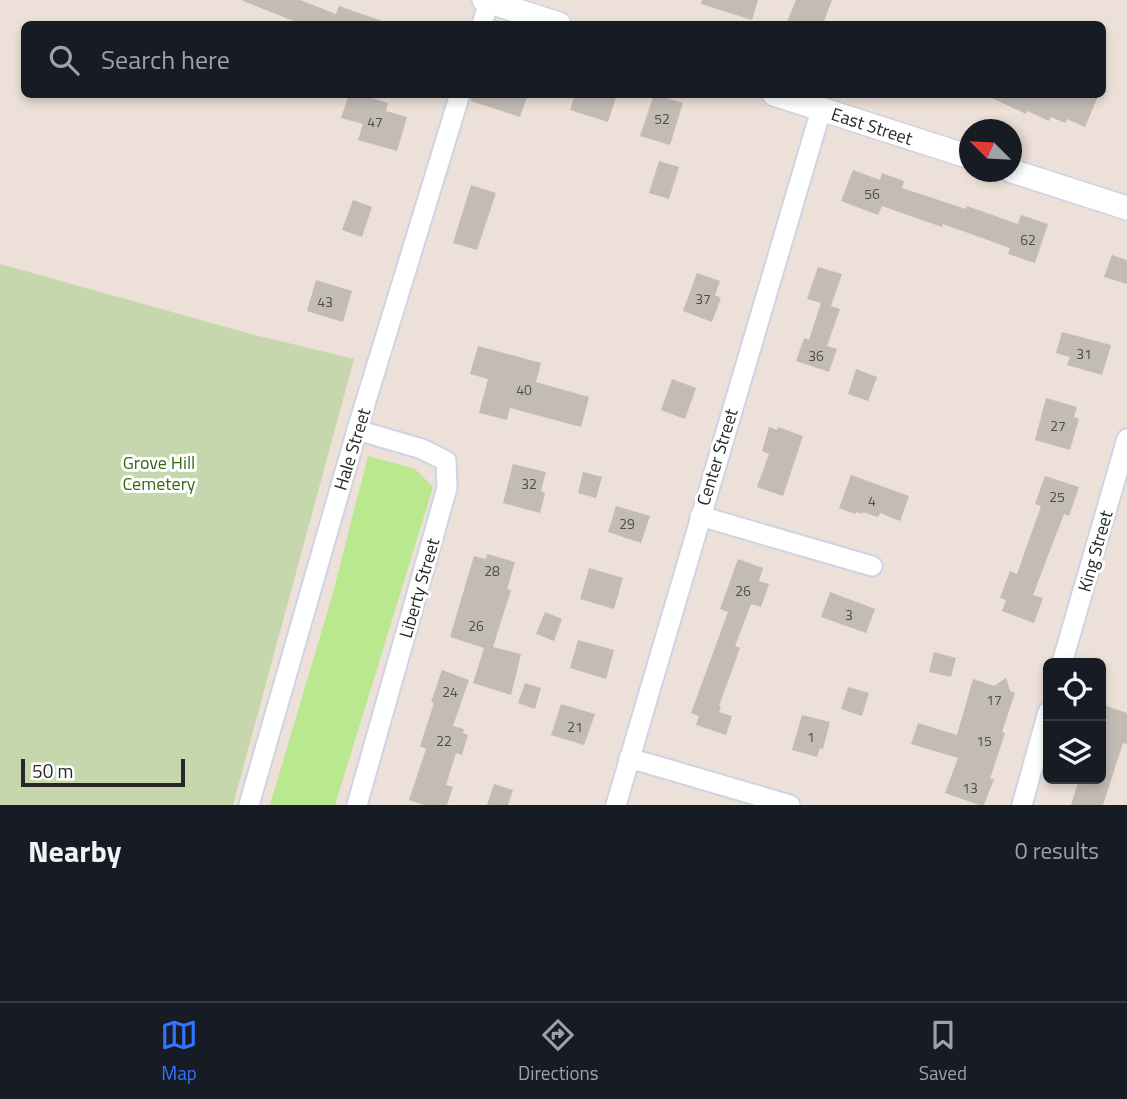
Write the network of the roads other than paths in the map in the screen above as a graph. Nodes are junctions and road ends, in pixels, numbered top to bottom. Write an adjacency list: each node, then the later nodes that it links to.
1 (486, 1): 2 (street); 3 (street)
2 (483, 21)
3 (549, 21)
4 (459, 98): 10 (street, Hale Street)
5 (786, 98): 6 (street, East Street)
6 (821, 110): 7 (street, East Street); 12 (street, Center Street)
7 (959, 154)
8 (1022, 174): 9 (street)
9 (1127, 208)
10 (357, 430): 17 (street, Hale Street); 18 (street, Liberty Street)
11 (1127, 439): 14 (street, King Street)
12 (700, 516): 13 (street); 16 (street, Center Street)
13 (872, 566)
14 (1063, 658)
15 (1045, 721): 21 (street)
16 (629, 758): 19 (street, Center Street); 20 (street)
17 (249, 805)
18 (357, 805)
19 (616, 805)
20 (790, 805)
21 (1022, 805)

